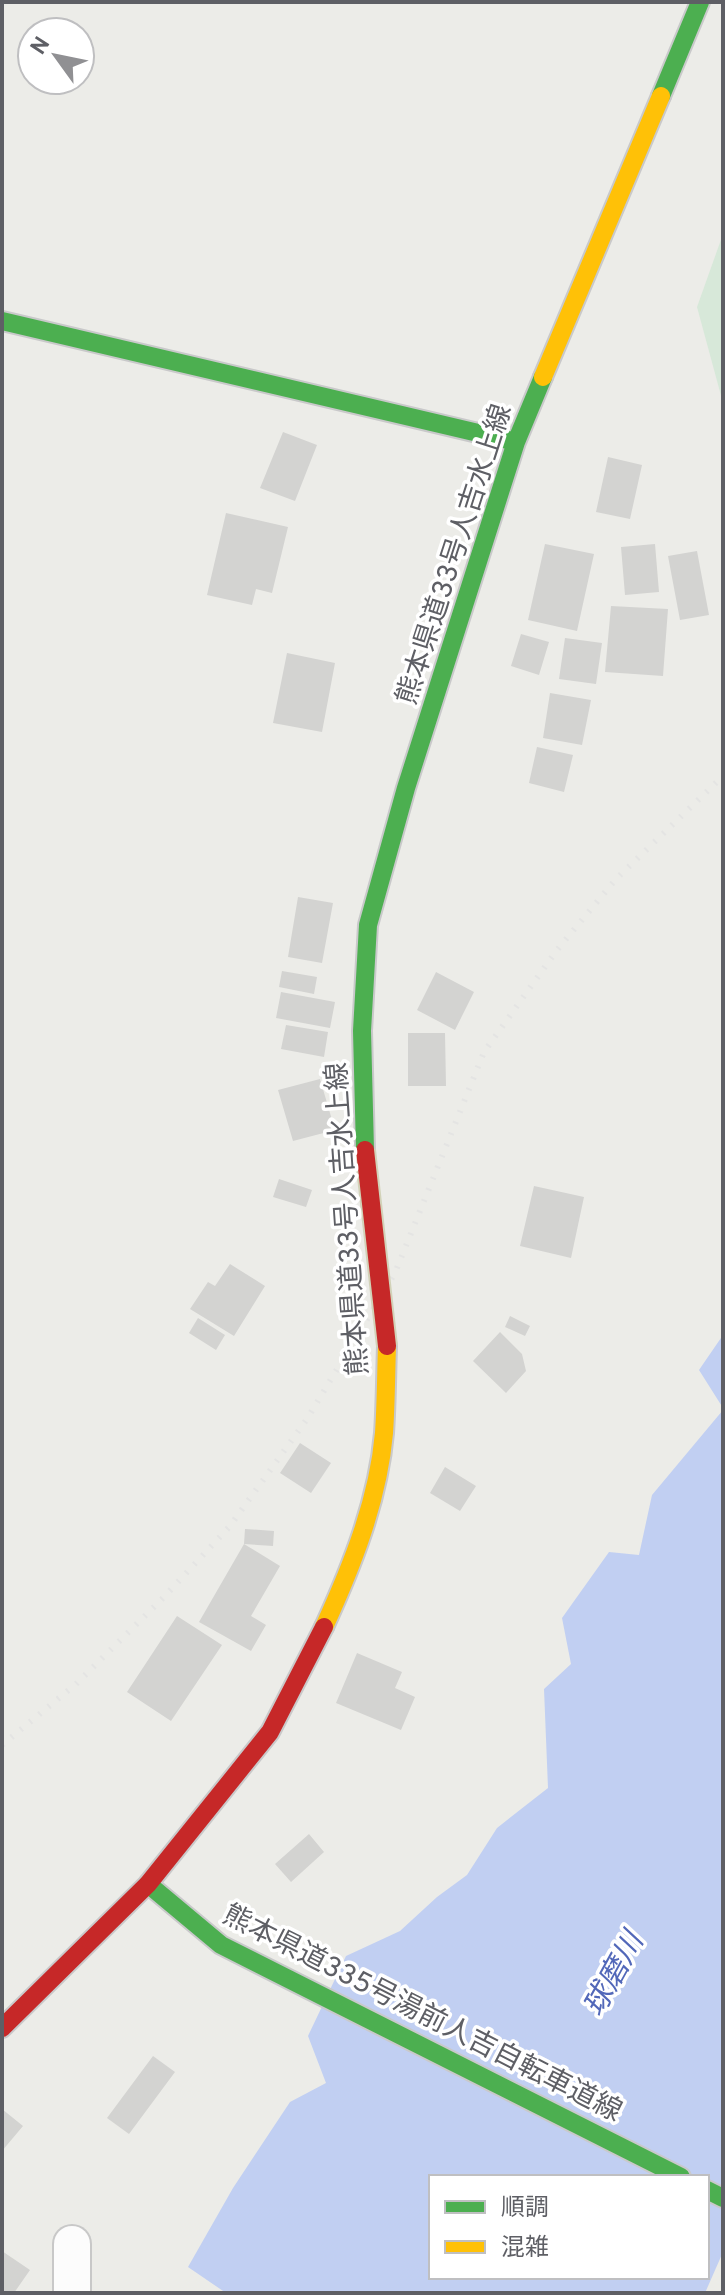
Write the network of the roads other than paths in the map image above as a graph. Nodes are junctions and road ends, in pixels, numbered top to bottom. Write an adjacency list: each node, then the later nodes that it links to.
1 (700, 2): 3 (main road, 熊本県道33号人吉水上線)
2 (2, 321): 3 (main road)
3 (516, 442): 4 (main road, 熊本県道33号人吉水上線, bridge)
4 (148, 1884): 5 (main road, 熊本県道33号人吉水上線); 6 (main road, 熊本県道335号湯前人吉自転車道線)
5 (2, 2028)
6 (677, 2175)
7 (72, 2244): 8 (street)
8 (72, 2293)

